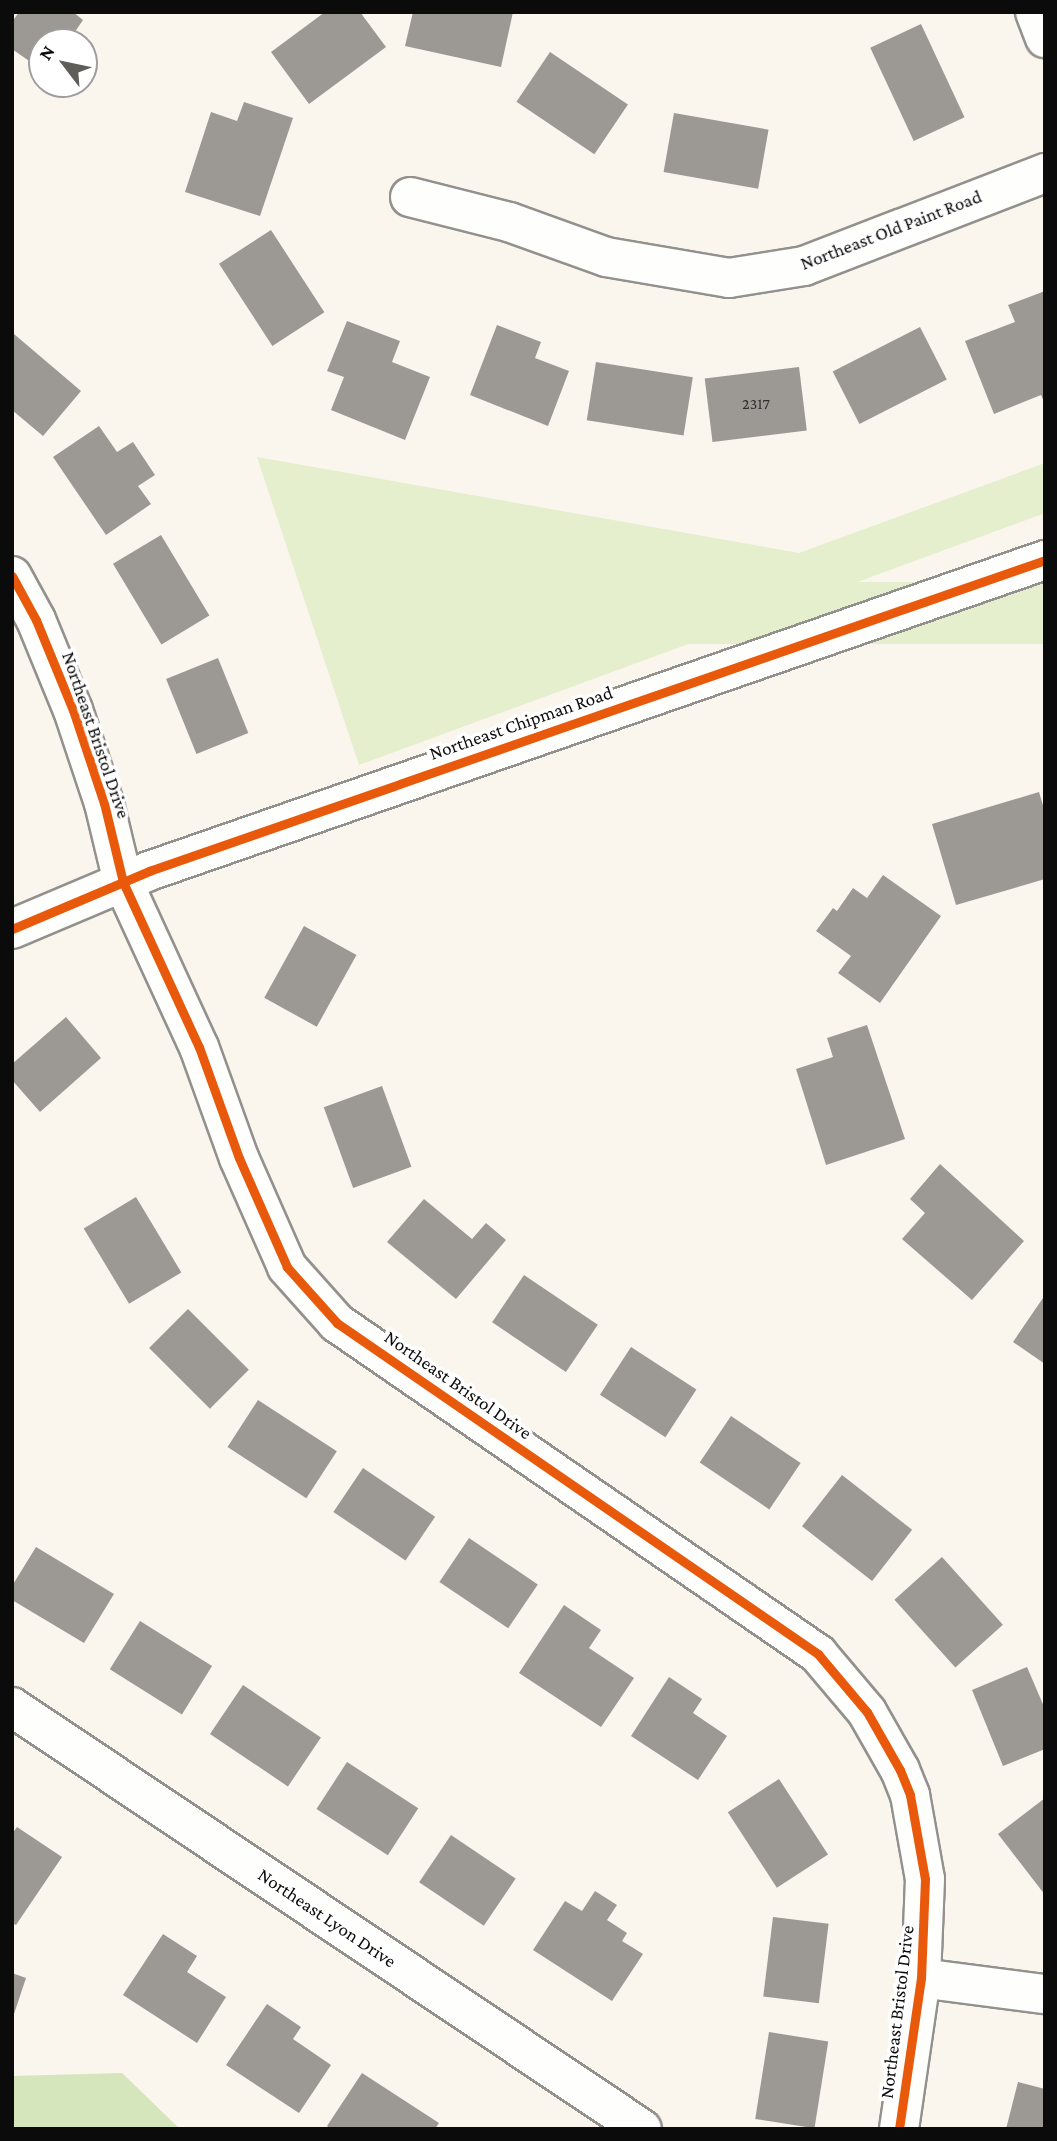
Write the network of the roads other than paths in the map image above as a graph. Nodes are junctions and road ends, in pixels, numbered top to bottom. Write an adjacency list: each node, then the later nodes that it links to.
1 (1035, 12): 2 (street)
2 (1045, 38)
3 (1045, 173): 4 (street, Northeast Old Paint Road)
4 (410, 197)
5 (1045, 560): 7 (street, Northeast Chipman Road)
6 (12, 576): 7 (street, Northeast Bristol Drive)
7 (123, 882): 8 (street, Northeast Chipman Road); 10 (street, Northeast Bristol Drive)
8 (12, 929)
9 (12, 1707): 12 (street, Northeast Lyon Drive)
10 (921, 1978): 11 (street); 13 (street, Northeast Bristol Drive)
11 (1045, 1994)
12 (642, 2129)
13 (900, 2129)

